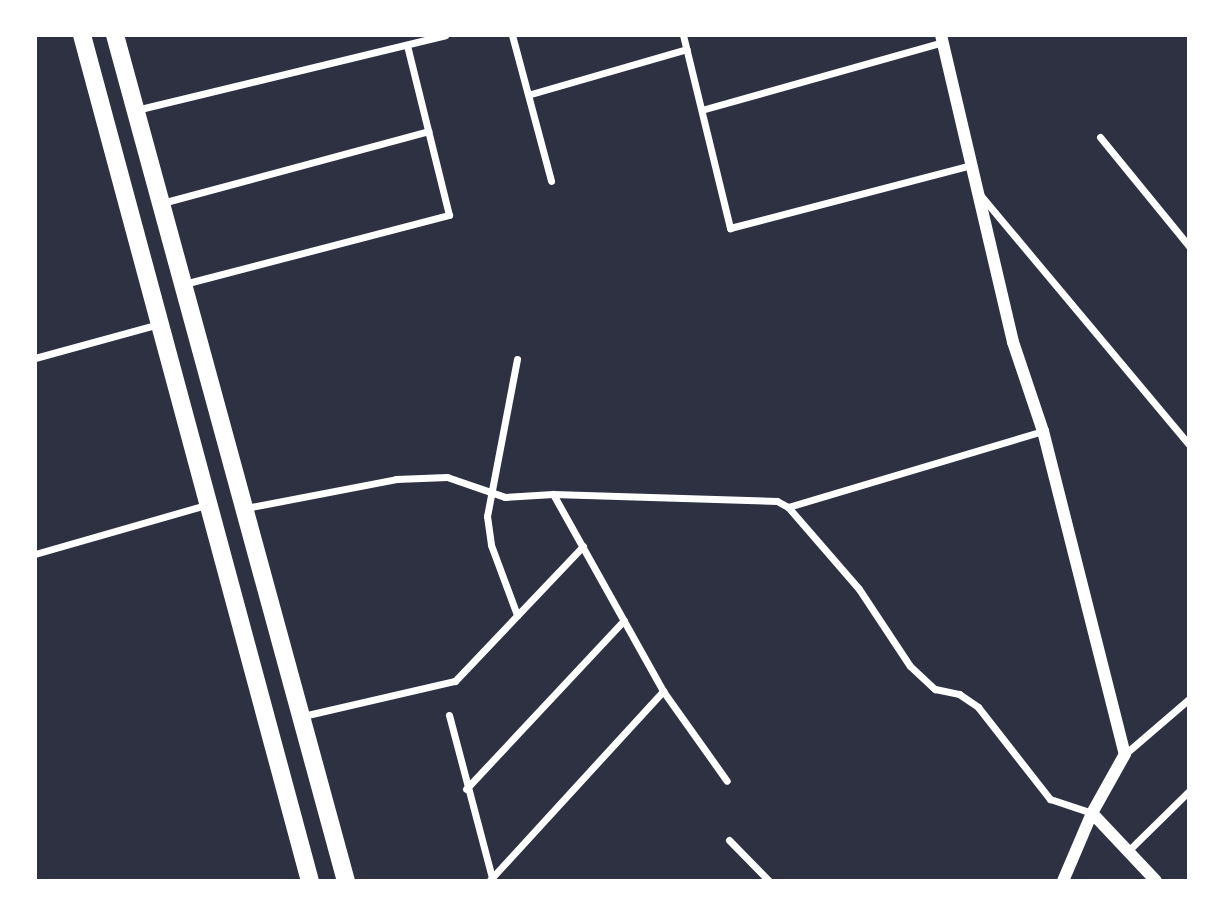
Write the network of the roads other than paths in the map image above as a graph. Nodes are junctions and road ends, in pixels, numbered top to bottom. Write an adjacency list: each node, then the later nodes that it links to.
1 (82, 35): 20 (main road)
2 (115, 35): 11 (main road)
3 (445, 35): 7 (street)
4 (512, 35): 9 (street)
5 (683, 35): 8 (street)
6 (942, 39): 10 (street); 14 (street)
7 (407, 45): 11 (street); 12 (street)
8 (687, 49): 9 (street); 10 (street)
9 (531, 94): 15 (street)
10 (705, 109): 14 (street)
11 (136, 110): 17 (main road)
12 (428, 131): 17 (street); 19 (street)
13 (1100, 137): 18 (street)
14 (972, 165): 16 (street)
15 (551, 181)
16 (979, 194): 23 (street); 24 (street)
17 (161, 203): 19 (main road)
18 (1189, 246)
19 (183, 284): 29 (main road)
20 (160, 324): 21 (street); 27 (main road)
21 (35, 358)
22 (517, 359): 25 (street)
23 (1043, 431): 28 (street); 38 (street)
24 (1189, 445)
25 (491, 493): 26 (street); 29 (street); 32 (street)
26 (552, 494): 28 (street); 30 (street)
27 (209, 504): 31 (street); 47 (main road)
28 (788, 507): 42 (street)
29 (245, 508): 37 (main road)
30 (583, 546): 32 (street); 33 (street)
31 (35, 554)
32 (517, 615): 37 (street)
33 (624, 620): 34 (street); 40 (street)
34 (663, 691): 39 (street); 45 (street)
35 (1189, 699): 38 (street)
36 (449, 715): 40 (street)
37 (301, 716): 48 (main road)
38 (1125, 754): 42 (street)
39 (727, 781)
40 (466, 789): 45 (street)
41 (1189, 791): 44 (street)
42 (1092, 813): 44 (street); 50 (street)
43 (729, 840): 49 (street)
44 (1128, 850): 46 (street)
45 (491, 879)
46 (1152, 880)
47 (310, 881)
48 (346, 881)
49 (769, 881)
50 (1063, 881)

